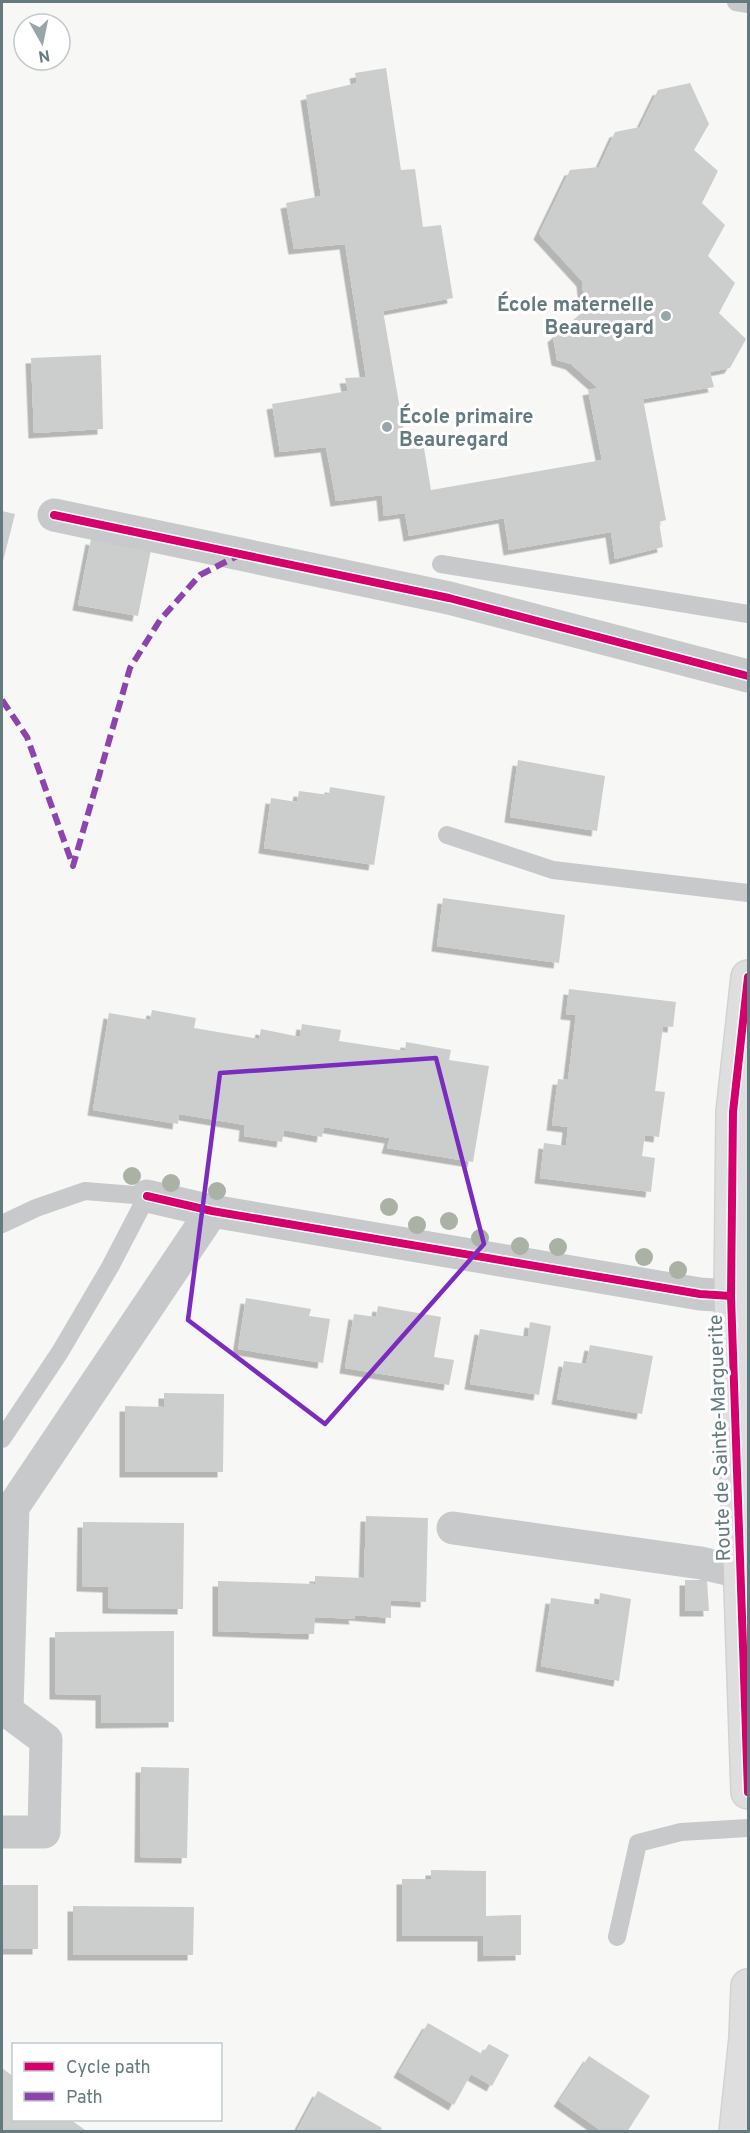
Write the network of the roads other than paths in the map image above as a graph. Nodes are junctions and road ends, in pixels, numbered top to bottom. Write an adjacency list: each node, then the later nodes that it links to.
1 (736, 2): 2 (lane)
2 (748, 4)
3 (54, 515): 6 (street)
4 (441, 564): 5 (lane)
5 (748, 614)
6 (748, 676)
7 (447, 835): 8 (lane)
8 (748, 892)
9 (748, 977): 10 (street, Route de Sainte-Marguerite)
10 (743, 1064): 14 (street, Route de Sainte-Marguerite)
11 (147, 1196): 12 (street); 13 (lane); 15 (lane)
12 (212, 1211): 14 (street); 18 (street)
13 (2, 1224)
14 (737, 1313): 17 (street, Route de Sainte-Marguerite)
15 (2, 1439)
16 (453, 1528): 17 (street)
17 (740, 1572): 19 (street, Route de Sainte-Marguerite)
18 (4, 1713): 21 (street)
19 (748, 1792)
20 (748, 1828): 22 (lane)
21 (2, 1832)
22 (617, 1936)
23 (748, 1986): 24 (street)
24 (736, 2132)

